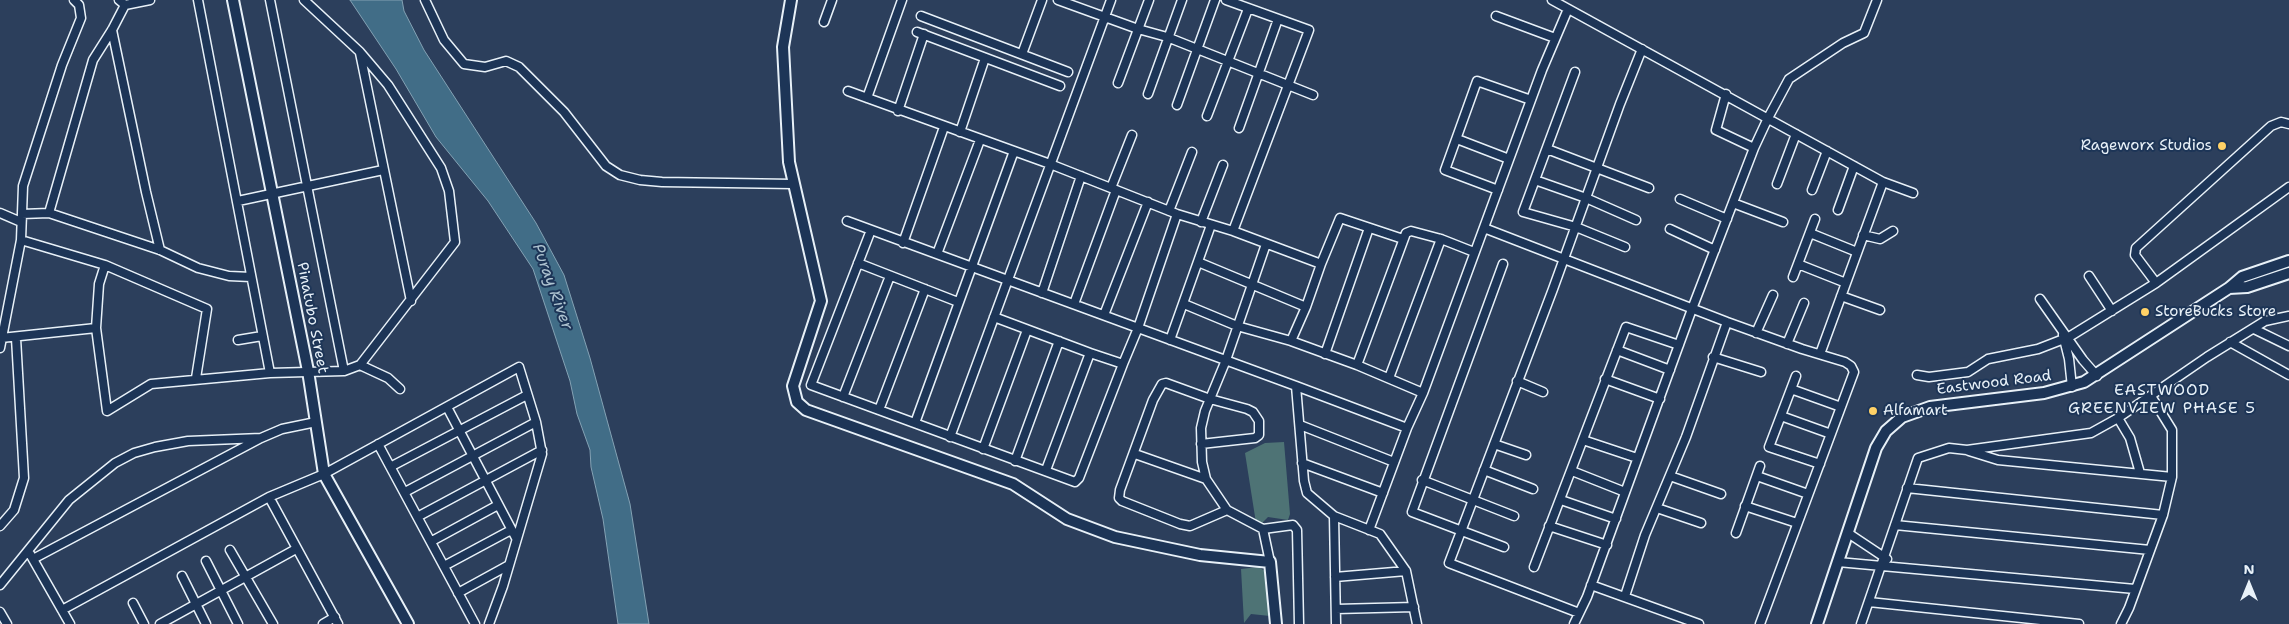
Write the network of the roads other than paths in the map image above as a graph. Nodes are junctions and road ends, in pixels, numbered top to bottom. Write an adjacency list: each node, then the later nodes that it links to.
1 (74, 0): 95 (street)
2 (150, 0): 20 (street)
3 (198, 0): 88 (street)
4 (233, 0): 85 (street, Pinatubo Street)
5 (270, 0): 78 (street)
6 (304, 0): 34 (street)
7 (426, 0): 76 (street)
8 (791, 0): 76 (street)
9 (832, 0): 27 (street)
10 (902, 0): 48 (street)
11 (1042, 0): 35 (street)
12 (1058, 0): 24 (street)
13 (1111, 0): 24 (street)
14 (1149, 0): 28 (street)
15 (1182, 0): 30 (street)
16 (1215, 0): 32 (street)
17 (1226, 0): 22 (street)
18 (1552, 0): 21 (street)
19 (1877, 0): 53 (street)
20 (122, 3): 29 (street)
21 (1568, 8): 31 (street); 33 (street)
22 (1248, 9): 26 (street); 37 (street)
23 (921, 16): 35 (street)
24 (1105, 16): 28 (street); 68 (street)
25 (1496, 16): 31 (street)
26 (1278, 19): 40 (street); 42 (street)
27 (824, 22)
28 (1138, 29): 30 (street); 41 (street)
29 (112, 30): 94 (street); 118 (street)
30 (1167, 37): 32 (street); 45 (street)
31 (1555, 38): 49 (street)
32 (1196, 49): 37 (street); 50 (street)
33 (1642, 49): 46 (street); 71 (street)
34 (360, 52): 72 (street); 147 (street)
35 (1022, 54): 38 (street)
36 (985, 58): 43 (street); 51 (street); 57 (street)
37 (1227, 62): 40 (street); 52 (street)
38 (1068, 72)
39 (1575, 72): 63 (street)
40 (1259, 74): 42 (street); 56 (street)
41 (1118, 83)
42 (1289, 84): 47 (street); 108 (street)
43 (1060, 86)
44 (848, 91): 48 (street)
45 (1148, 94)
46 (1726, 94): 53 (street); 62 (street)
47 (1313, 95)
48 (867, 98): 51 (street)
49 (1531, 100): 60 (street); 67 (street)
50 (1177, 105)
51 (898, 111): 55 (street)
52 (1208, 116)
53 (1768, 118): 58 (street); 62 (street)
54 (2289, 124): 139 (street)
55 (944, 127): 57 (street); 115 (street)
56 (1239, 128)
57 (960, 132): 61 (street)
58 (1796, 134): 65 (street); 77 (street)
59 (1132, 135): 81 (street)
60 (1457, 139): 67 (street); 82 (street)
61 (980, 140): 64 (street); 122 (street)
62 (1754, 148): 90 (street)
63 (1547, 149): 71 (street); 74 (street)
64 (1014, 151): 68 (street); 131 (street)
65 (1827, 151): 70 (street); 83 (street)
66 (1192, 152): 92 (street)
67 (1509, 159): 82 (street)
68 (1050, 164): 73 (street); 137 (street)
69 (1223, 165): 100 (street)
70 (1854, 166): 75 (street); 91 (street)
71 (1597, 169): 80 (street); 86 (street)
72 (383, 170): 78 (street); 147 (street)
73 (1082, 176): 81 (street); 143 (street)
74 (1535, 180): 86 (street); 103 (street)
75 (1883, 182): 84 (street); 111 (street)
76 (793, 184): 296 (street)
77 (1777, 184)
78 (306, 186): 85 (street); 190 (street)
79 (2289, 187): 139 (street)
80 (1649, 188)
81 (1113, 189): 89 (street); 150 (street)
82 (1498, 190): 105 (street)
83 (1812, 190)
84 (1913, 193)
85 (271, 194): 88 (street); 191 (street, Pinatubo Street)
86 (1586, 198): 98 (street); 103 (street)
87 (1680, 199): 96 (street)
88 (238, 201): 135 (street)
89 (1148, 202): 92 (street); 157 (street)
90 (1734, 203): 96 (street); 101 (street)
91 (1838, 210)
92 (1174, 212): 100 (street); 163 (street)
93 (0, 213): 95 (street)
94 (49, 213): 95 (street); 118 (street)
95 (22, 218): 114 (street)
96 (1727, 218): 119 (street)
97 (1815, 219): 110 (street)
98 (1636, 220)
99 (847, 221): 107 (street)
100 (1201, 222): 102 (street)
101 (1783, 222)
102 (1211, 225): 108 (street); 125 (street)
103 (1576, 227): 117 (street); 123 (street)
104 (1370, 228): 112 (street); 127 (street); 182 (street)
105 (1484, 228): 120 (street); 123 (street)
106 (1670, 229): 119 (street)
107 (871, 230): 115 (street); 126 (street)
108 (1233, 231): 116 (street)
109 (1893, 231): 111 (street)
110 (1810, 233): 121 (street); 129 (street)
111 (1863, 235): 121 (street)
112 (1403, 239): 113 (street); 188 (street)
113 (1441, 239): 120 (street); 199 (street)
114 (21, 240): 130 (street); 156 (street)
115 (902, 243): 122 (street)
116 (1266, 244): 127 (street); 140 (street)
117 (1625, 248)
118 (160, 250): 135 (street)
119 (1715, 250): 153 (street)
120 (1474, 252): 207 (street)
121 (1857, 252): 138 (street)
122 (938, 254): 131 (street)
123 (1564, 259): 153 (street); 201 (street)
124 (2289, 260): 141 (street, Eastwood Road)
125 (1198, 262): 140 (street); 151 (street)
126 (858, 263): 133 (street); 210 (street)
127 (1321, 264): 152 (street)
128 (1503, 264): 254 (street)
129 (1798, 264): 136 (street); 138 (street)
130 (105, 265): 162 (street); 198 (street)
131 (972, 268): 137 (street); 148 (street)
132 (2289, 273): 141 (street, Eastwood Road)
133 (890, 276): 142 (street); 210 (street)
134 (2089, 276): 155 (street)
135 (251, 277): 167 (street)
136 (1793, 277)
137 (1007, 281): 143 (street); 159 (street)
138 (1846, 283): 145 (street)
139 (2156, 283): 155 (street)
140 (1251, 284): 152 (street); 161 (street)
141 (2229, 288): 197 (street, Eastwood Road)
142 (925, 289): 148 (street); 215 (street)
143 (1042, 293): 150 (street)
144 (1773, 295): 166 (street)
145 (1841, 296): 154 (street); 183 (street)
146 (2040, 299): 170 (street)
147 (411, 300): 187 (street)
148 (958, 302): 220 (street)
149 (1804, 303): 176 (street)
150 (1074, 304): 157 (street)
151 (1184, 304): 161 (street); 172 (street)
152 (1306, 307): 174 (street)
153 (1692, 309): 160 (street); 177 (street)
154 (1880, 310)
155 (2112, 311): 170 (street)
156 (3, 314): 168 (street)
157 (1104, 315): 163 (street)
158 (2289, 316): 164 (street)
159 (994, 318): 165 (street); 225 (street)
160 (1727, 322): 166 (street); 184 (street)
161 (1237, 326): 174 (street); 185 (street)
162 (96, 328): 169 (street); 198 (street)
163 (1138, 328): 172 (street); 186 (street)
164 (2254, 328): 175 (street); 178 (street)
165 (1027, 330): 173 (street); 231 (street)
166 (1756, 333): 176 (street)
167 (262, 336): 171 (street); 193 (street)
168 (2, 338): 169 (street); 179 (street)
169 (16, 338): 277 (street)
170 (2066, 338): 194 (street); 197 (street); 203 (street)
171 (238, 340)
172 (1170, 340): 185 (street)
173 (1059, 341): 181 (street); 238 (street)
174 (1291, 342): 182 (street)
175 (2230, 342): 195 (street); 209 (street)
176 (1787, 344): 183 (street)
177 (1679, 345): 180 (street); 189 (street)
178 (2289, 346)
179 (0, 348)
180 (1617, 350): 189 (street); 200 (street)
181 (1090, 353): 186 (street); 244 (street)
182 (1325, 354): 188 (street)
183 (1820, 354): 214 (street)
184 (1713, 357): 192 (street); 249 (street)
185 (1226, 360): 202 (street); 211 (street)
186 (1122, 364): 244 (street)
187 (360, 365): 190 (street); 204 (street)
188 (1357, 365): 199 (street)
189 (1670, 370): 212 (street)
190 (344, 371): 191 (street)
191 (308, 372): 193 (street); 218 (street, Pinatubo Street)
192 (1761, 372)
193 (270, 373): 198 (street)
194 (1917, 375)
195 (2289, 375)
196 (1796, 376): 205 (street)
197 (2098, 376): 203 (street, Eastwood Road)
198 (196, 378)
199 (1390, 378): 207 (street)
200 (1605, 379): 212 (street); 227 (street)
201 (1517, 382): 206 (street); 230 (street)
202 (1296, 386): 221 (street); 222 (street)
203 (2072, 387): 283 (street, Eastwood Road)
204 (400, 389)
205 (1791, 389): 214 (street); 216 (street)
206 (1543, 392)
207 (1423, 393): 222 (street)
208 (527, 395): 213 (street); 219 (street); 223 (street)
209 (2151, 396): 217 (street); 251 (street)
210 (844, 397): 215 (street)
211 (1210, 399): 229 (street); 229 (street); 234 (street)
212 (1660, 399): 237 (street)
213 (447, 407): 223 (street); 228 (street)
214 (1840, 407): 224 (street)
215 (879, 410): 220 (street)
216 (1781, 416): 224 (street); 241 (street)
217 (2118, 418): 233 (street); 247 (street)
218 (316, 422): 226 (street); 248 (street, Pinatubo Street)
219 (536, 422): 232 (street); 235 (street)
220 (915, 424): 225 (street)
221 (1300, 424): 239 (street); 240 (street)
222 (1407, 428): 240 (street)
223 (460, 430): 235 (street); 242 (street)
224 (1831, 434): 241 (street)
225 (950, 436): 231 (street)
226 (260, 438): 290 (street); 294 (street)
227 (1582, 440): 237 (street); 246 (street)
228 (378, 444): 242 (street); 248 (street)
229 (1201, 444): 252 (street)
230 (1494, 444): 236 (street); 245 (street)
231 (983, 449): 238 (street)
232 (542, 450): 253 (street); 285 (street)
233 (1967, 450): 247 (street); 255 (street)
234 (1135, 454): 252 (street); 268 (street)
235 (473, 455): 253 (street); 257 (street)
236 (1526, 455)
237 (1637, 458): 258 (street)
238 (1015, 461): 244 (street)
239 (1302, 462): 259 (street); 271 (street)
240 (1394, 462): 259 (street)
241 (1820, 464): 261 (street)
242 (392, 466): 257 (street)
243 (1760, 466): 250 (street)
244 (1046, 470)
245 (1484, 470): 256 (street); 263 (street)
246 (1572, 471): 258 (street); 264 (street)
247 (2140, 473): 251 (street)
248 (324, 474): 262 (street); 331 (street, Pinatubo Street)
249 (1670, 476): 260 (street); 267 (street)
250 (1757, 476): 261 (street); 266 (street)
251 (2172, 477): 269 (street)
252 (1206, 478): 268 (street)
253 (486, 480): 265 (street); 270 (street)
254 (1422, 480): 263 (street); 282 (street)
255 (1907, 488): 269 (street); 276 (street)
256 (1533, 489)
257 (405, 492): 270 (street)
258 (1625, 492): 273 (street)
259 (1383, 494): 281 (street)
260 (1721, 494)
261 (1808, 494): 275 (street)
262 (269, 497): 289 (street); 318 (street)
263 (1473, 500): 272 (street); 282 (street)
264 (1561, 500): 273 (street); 278 (street)
265 (498, 505): 280 (street); 286 (street)
266 (1745, 506): 275 (street); 284 (street)
267 (1657, 508): 274 (street); 312 (street)
268 (1227, 510): 279 (street)
269 (2163, 515): 292 (street)
270 (419, 516): 286 (street)
271 (1334, 516): 281 (street); 306 (street)
272 (1514, 516)
273 (1616, 519): 287 (street)
274 (1701, 522)
275 (1797, 524): 340 (street)
276 (1895, 525): 292 (street); 293 (street)
277 (0, 526)
278 (1549, 526): 287 (street); 301 (street)
279 (1263, 529): 296 (street); 335 (street)
280 (511, 530): 285 (street); 299 (street)
281 (1369, 530): 303 (street)
282 (1462, 530): 288 (street); 320 (street)
283 (1848, 533): 293 (street); 297 (street, Eastwood Road)
284 (1736, 534)
285 (516, 538): 298 (street)
286 (432, 541): 299 (street)
287 (1607, 545): 308 (street)
288 (1504, 546)
289 (296, 549): 305 (street); 322 (street)
290 (28, 550): 294 (street); 307 (street)
291 (230, 550): 305 (street)
292 (2150, 550): 309 (street)
293 (1885, 557): 300 (street); 302 (street)
294 (33, 558): 318 (street)
295 (206, 560): 310 (street)
296 (1270, 562): 334 (street)
297 (1838, 562): 302 (street); 341 (street, Eastwood Road)
298 (509, 565): 311 (street); 333 (street)
299 (444, 566): 311 (street)
300 (1893, 566): 302 (street); 309 (street)
301 (1534, 567)
302 (1882, 567): 313 (street)
303 (1406, 571): 306 (street); 316 (street)
304 (182, 576): 315 (street)
305 (246, 577): 310 (street); 329 (street)
306 (1335, 578): 317 (street)
307 (0, 585)
308 (1591, 585): 312 (street); 320 (street)
309 (2135, 589): 344 (street)
310 (220, 592): 315 (street); 328 (street)
311 (458, 593): 332 (street)
312 (1625, 596): 339 (street)
313 (1869, 602): 342 (street); 343 (street)
314 (133, 603): 325 (street)
315 (195, 606): 321 (street); 327 (street)
316 (1414, 607): 317 (street); 337 (street)
317 (1336, 609): 336 (street)
318 (62, 610): 324 (street)
319 (0, 612): 323 (street)
320 (1579, 613): 338 (street)
321 (174, 621): 326 (street)
322 (337, 621): 330 (street)
323 (7, 624)
324 (70, 624)
325 (144, 624)
326 (160, 624)
327 (206, 624)
328 (238, 624)
329 (273, 624)
330 (323, 624)
331 (408, 624)
332 (475, 624)
333 (489, 624)
334 (1276, 624)
335 (1299, 624)
336 (1336, 624)
337 (1417, 624)
338 (1574, 624)
339 (1699, 624)
340 (1760, 624)
341 (1817, 624)
342 (1861, 624)
343 (2079, 624)
344 (2121, 624)

